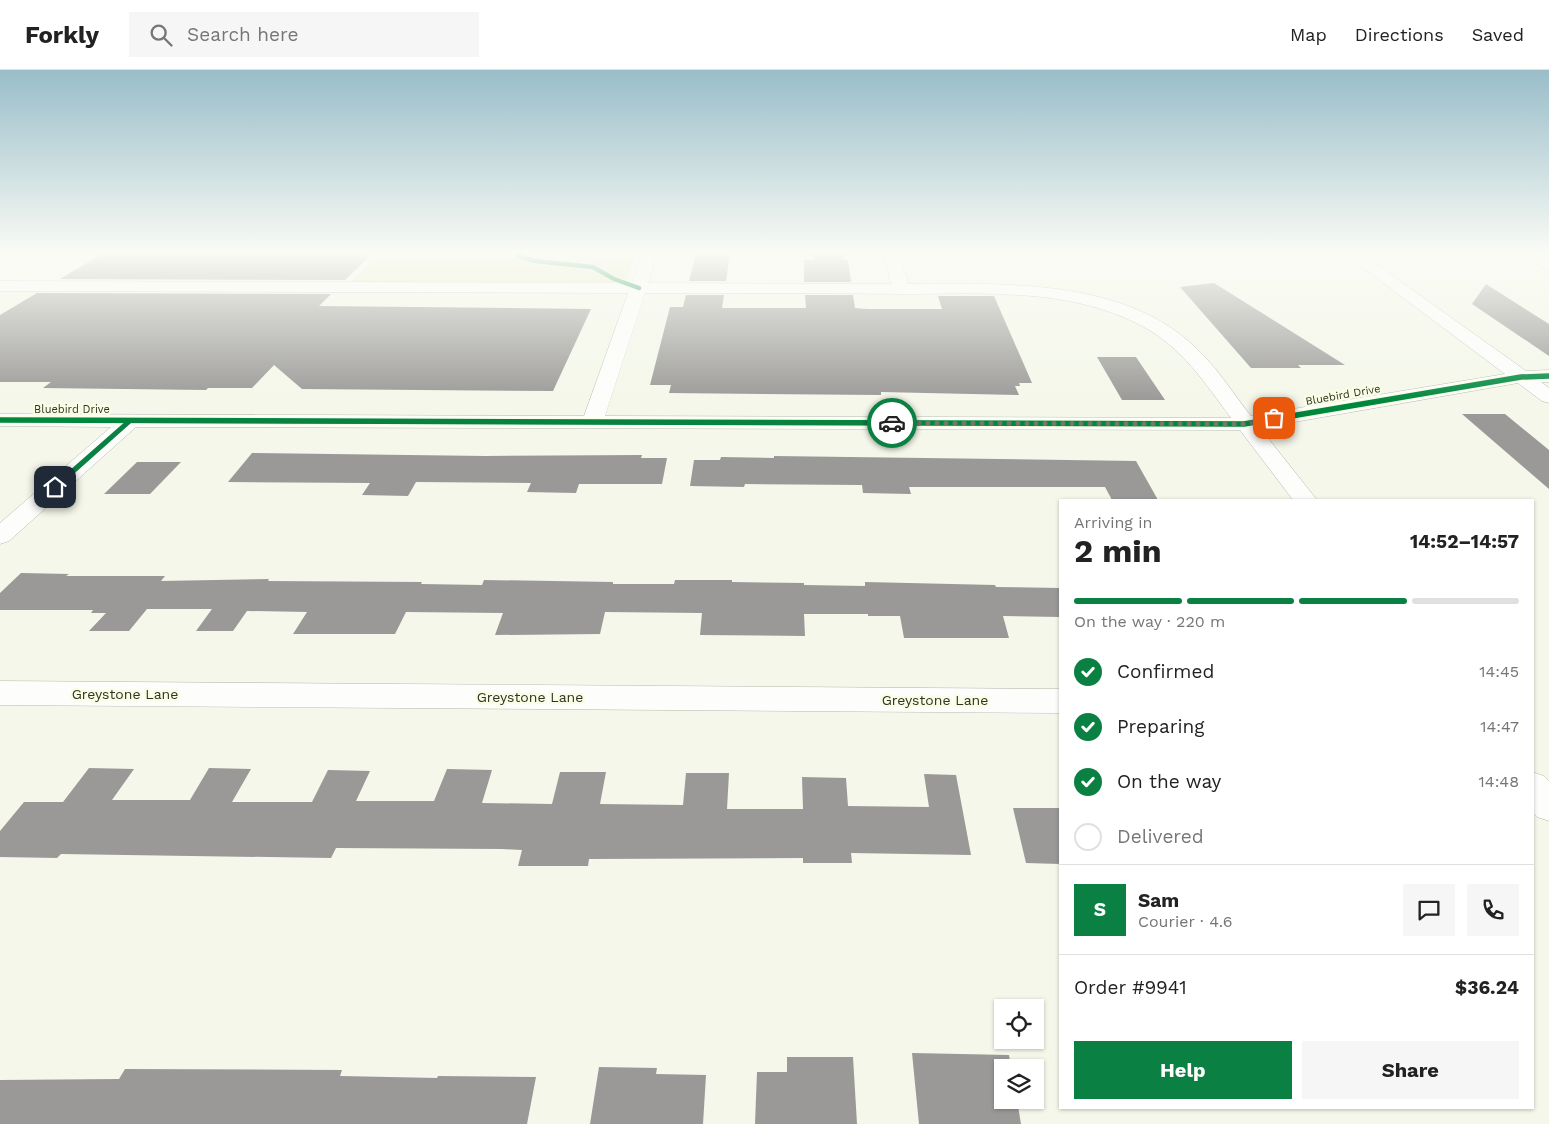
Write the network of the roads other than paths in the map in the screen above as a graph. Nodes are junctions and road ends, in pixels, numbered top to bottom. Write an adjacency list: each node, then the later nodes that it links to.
1 (634, 303): 9 (street)
2 (1097, 303): 10 (street)
3 (1420, 303): 5 (street)
4 (1549, 376): 5 (street, Bluebird Drive)
5 (1521, 377): 6 (street); 10 (street, Bluebird Drive)
6 (1549, 397)
7 (0, 420): 8 (street, Bluebird Drive)
8 (130, 421): 9 (street, Bluebird Drive); 12 (street)
9 (592, 422): 10 (street, Bluebird Drive)
10 (1244, 424): 11 (street)
11 (1304, 499)
12 (0, 536)
13 (0, 693): 14 (street, Greystone Lane)
14 (1059, 701)
15 (1534, 788): 16 (street)
16 (1549, 806)

